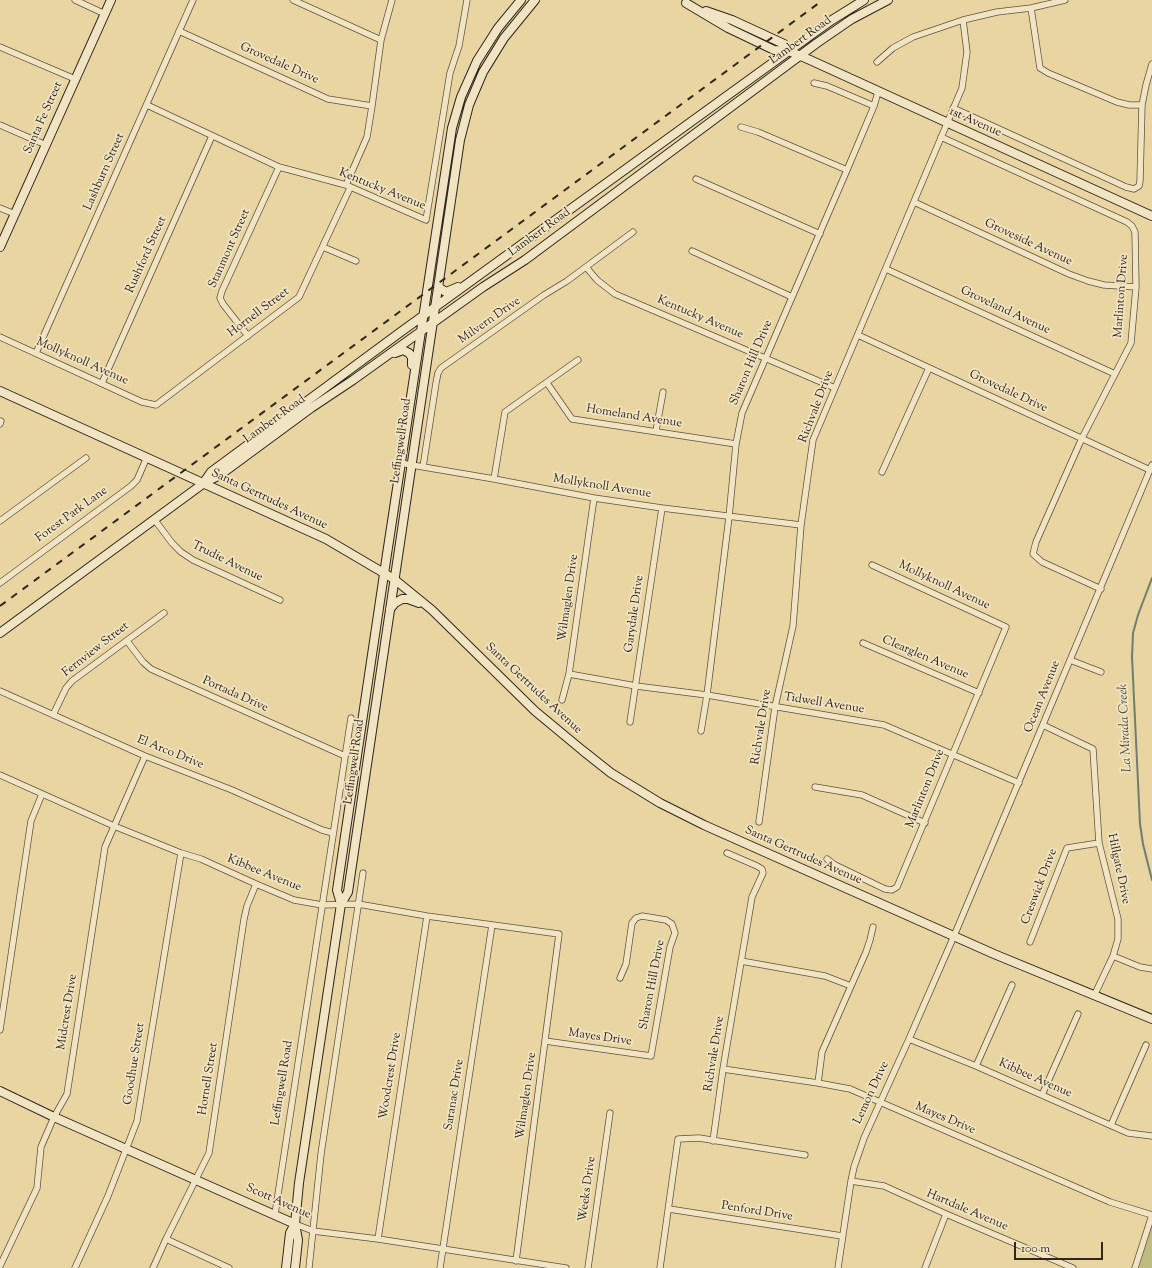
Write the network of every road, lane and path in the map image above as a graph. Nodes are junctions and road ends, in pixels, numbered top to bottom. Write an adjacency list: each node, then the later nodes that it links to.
1 (74, 0): 14 (street)
2 (111, 0): 14 (main road, Santa Fe Street)
3 (194, 0): 18 (street, Lashburn Street)
4 (293, 0): 19 (street)
5 (392, 0): 19 (street, Hornell Street)
6 (467, 0): 42 (street, Kentucky Avenue)
7 (521, 0): 60 (main road, Leffingwell Road)
8 (536, 0): 56 (main road, Leffingwell Road)
9 (864, 0): 21 (main road, Lambert Road)
10 (888, 0): 22 (main road, Lambert Road)
11 (1065, 0): 13 (street)
12 (682, 1): 16 (main road, 1st Avenue); 17 (main road, 1st Avenue)
13 (1031, 8): 15 (street); 29 (street)
14 (105, 14): 25 (main road, Santa Fe Street)
15 (963, 20): 23 (street); 32 (street, Richvale Drive)
16 (724, 26): 17 (main road); 21 (main road, 1st Avenue)
17 (750, 28): 21 (main road, 1st Avenue)
18 (179, 31): 28 (street, Lashburn Street); 30 (street, Grovedale Drive)
19 (381, 40): 30 (street, Hornell Street)
20 (0, 47): 25 (street)
21 (789, 51): 22 (main road, 1st Avenue); 55 (main road, Lambert Road)
22 (800, 56): 27 (main road, 1st Avenue); 61 (main road, Lambert Road)
23 (876, 62)
24 (1152, 64): 29 (street)
25 (75, 79): 38 (main road, Santa Fe Street)
26 (814, 83): 31 (street)
27 (878, 92): 31 (street, Sharon Hill Drive); 33 (main road, 1st Avenue)
28 (147, 105): 36 (street, Kentucky Avenue); 66 (street, Lashburn Street)
29 (1142, 105): 32 (street)
30 (372, 106): 42 (street, Hornell Street)
31 (874, 106): 40 (street, Sharon Hill Drive)
32 (953, 108): 33 (street, Richvale Drive)
33 (947, 123): 37 (street, Richvale Drive); 46 (main road, 1st Avenue)
34 (0, 125): 38 (street)
35 (741, 127): 40 (street)
36 (212, 136): 39 (street, Kentucky Avenue); 73 (street, Rushford Street)
37 (941, 137): 43 (street, Richvale Drive); 57 (street, Marlinton Drive)
38 (46, 145): 45 (main road, Santa Fe Street)
39 (278, 166): 42 (street, Kentucky Avenue); 64 (street, Stanmont Street)
40 (847, 170): 48 (street, Sharon Hill Drive)
41 (696, 179): 48 (street)
42 (348, 187): 49 (street, Hornell Street)
43 (914, 202): 54 (street, Richvale Drive); 57 (street, Groveside Avenue)
44 (0, 208): 45 (street)
45 (15, 214): 50 (main road, Santa Fe Street)
46 (1152, 216)
47 (633, 232): 53 (street, Milvern Drive)
48 (820, 234): 58 (street, Sharon Hill Drive)
49 (323, 246): 52 (street); 64 (street, Hornell Street)
50 (0, 247)
51 (692, 251): 58 (street)
52 (356, 261)
53 (586, 267): 67 (street, Kentucky Avenue); 86 (street, Milvern Drive)
54 (886, 269): 63 (street, Richvale Drive); 71 (street, Groveland Avenue)
55 (475, 278): 56 (main road); 59 (main road, Lambert Road)
56 (438, 287): 59 (main road, Leffingwell Road)
57 (1136, 287): 71 (street, Marlinton Drive)
58 (792, 297): 67 (street, Sharon Hill Drive)
59 (434, 308): 60 (main road, Lambert Road); 61 (main road, Leffingwell Road)
60 (423, 317): 62 (main road, Leffingwell Road); 90 (main road, Lambert Road)
61 (432, 324): 62 (main road, Lambert Road); 85 (main road, Leffingwell Road)
62 (420, 332): 69 (main road, Lambert Road); 72 (main road, Leffingwell Road)
63 (858, 335): 70 (street, Grovedale Drive); 75 (street, Richvale Drive)
64 (248, 336): 78 (street, Hornell Street)
65 (0, 337): 66 (street, Mollyknoll Avenue)
66 (36, 353): 73 (street, Mollyknoll Avenue)
67 (766, 358): 75 (street, Kentucky Avenue); 81 (street, Sharon Hill Drive)
68 (578, 360): 74 (street)
69 (375, 365): 72 (main road); 90 (main road, Lambert Road)
70 (929, 368): 80 (street, Grovedale Drive); 88 (street)
71 (1115, 374): 80 (street, Marlinton Drive)
72 (413, 378): 84 (main road, Leffingwell Road)
73 (102, 383): 78 (street, Mollyknoll Avenue)
74 (547, 383): 79 (street, Homeland Avenue); 89 (street)
75 (835, 388): 96 (street, Richvale Drive)
76 (0, 391): 82 (main road, Santa Gertrudes Avenue)
77 (663, 392): 79 (street)
78 (156, 405)
79 (656, 431): 81 (street, Homeland Avenue)
80 (1082, 438): 87 (street, Grovedale Drive); 101 (street, Marlinton Drive)
81 (736, 444): 93 (street, Sharon Hill Drive)
82 (147, 457): 90 (main road, Santa Gertrudes Avenue); 100 (street, Forest Park Lane)
83 (86, 458): 95 (street)
84 (400, 463): 85 (street, Mollyknoll Avenue); 98 (main road, Leffingwell Road)
85 (411, 465): 86 (street, Mollyknoll Avenue); 99 (main road, Leffingwell Road)
86 (423, 467): 89 (street, Mollyknoll Avenue)
87 (1151, 468): 101 (street, Ocean Avenue)
88 (882, 472)
89 (494, 479): 91 (street, Mollyknoll Avenue)
90 (204, 483): 94 (main road, Lambert Road); 98 (main road, Santa Gertrudes Avenue)
91 (594, 498): 92 (street, Mollyknoll Avenue); 112 (street, Wilmaglen Drive)
92 (662, 508): 93 (street, Mollyknoll Avenue); 113 (street, Garydale Drive)
93 (729, 517): 96 (street, Mollyknoll Avenue); 116 (street, Sharon Hill Drive)
94 (154, 519): 102 (street, Trudie Avenue); 107 (main road, Lambert Road)
95 (0, 521)
96 (801, 525): 118 (street, Richvale Drive)
97 (872, 565): 106 (street, Mollyknoll Avenue)
98 (384, 573): 99 (main road, Santa Gertrudes Avenue); 141 (main road, Leffingwell Road)
99 (394, 580): 103 (main road, Santa Gertrudes Avenue); 105 (main road, Leffingwell Road)
100 (0, 582)
101 (1101, 588): 110 (street, Ocean Avenue)
102 (280, 600)
103 (432, 610): 105 (main road); 148 (main road, Santa Gertrudes Avenue)
104 (164, 613): 108 (street, Fernview Street)
105 (389, 614): 141 (main road, Leffingwell Road)
106 (1006, 627): 115 (street, Marlinton Drive)
107 (0, 633)
108 (127, 641): 119 (street, Fernview Street); 126 (street, Portada Drive)
109 (863, 643): 115 (street, Clearglen Avenue)
110 (1070, 660): 111 (street); 122 (street, Ocean Avenue)
111 (1101, 672)
112 (569, 674): 113 (street, Tidwell Avenue); 117 (street, Wilmaglen Drive)
113 (636, 686): 116 (street, Tidwell Avenue); 121 (street, Garydale Drive)
114 (0, 691): 119 (street, El Arco Drive)
115 (979, 693): 124 (street, Marlinton Drive)
116 (707, 695): 118 (street, Tidwell Avenue); 123 (street, Sharon Hill Drive)
117 (562, 700)
118 (775, 707): 124 (street, Tidwell Avenue); 131 (street, Richvale Drive)
119 (53, 714): 125 (street, El Arco Drive)
120 (351, 718): 126 (street, Leffingwell Road)
121 (630, 722)
122 (1043, 725): 128 (street, Ocean Avenue); 135 (street, Hillgate Drive)
123 (701, 731)
124 (953, 754): 128 (street, Tidwell Avenue); 132 (street, Marlinton Drive)
125 (145, 756): 133 (street, Midcrest Drive); 134 (street, El Arco Drive)
126 (345, 756): 134 (street, Leffingwell Road)
127 (0, 775): 130 (street, Kibbee Avenue)
128 (1019, 783): 148 (street, Ocean Avenue)
129 (815, 787): 132 (street)
130 (42, 794): 133 (street, Kibbee Avenue); 159 (street)
131 (759, 822)
132 (925, 823): 138 (street, Marlinton Drive)
133 (114, 826): 136 (street, Kibbee Avenue); 171 (street, Midcrest Drive)
134 (333, 832): 143 (street, Leffingwell Road)
135 (1099, 843): 149 (street, Creswick Drive); 150 (street, Hillgate Drive)
136 (181, 853): 140 (street, Kibbee Avenue); 175 (street, Goodhue Street)
137 (727, 853): 151 (street, Richvale Drive)
138 (827, 858)
139 (363, 872): 142 (street)
140 (256, 884): 143 (street, Kibbee Avenue); 177 (street, Hornell Street)
141 (340, 904): 142 (street, Kibbee Avenue); 143 (street, Kibbee Avenue); 183 (main road, Leffingwell Road)
142 (358, 904): 144 (street, Kibbee Avenue); 184 (street)
143 (322, 905): 180 (street, Leffingwell Road)
144 (427, 916): 145 (street, Kibbee Avenue); 187 (street, Woodcrest Drive)
145 (492, 925): 147 (street, Kibbee Avenue); 188 (street, Saranac Drive)
146 (873, 927): 155 (street)
147 (559, 934): 161 (street, Wilmaglen Drive)
148 (954, 936): 156 (main road, Santa Gertrudes Avenue); 160 (street, Lemon Drive)
149 (1030, 942)
150 (1112, 956): 152 (street); 156 (street, Hillgate Drive)
151 (741, 961): 155 (street); 165 (street, Richvale Drive)
152 (1152, 969)
153 (620, 978): 163 (street, Sharon Hill Drive)
154 (1012, 985): 164 (street)
155 (851, 986): 166 (street)
156 (1094, 996): 158 (main road, Santa Gertrudes Avenue)
157 (1078, 1014): 168 (street)
158 (1152, 1019)
159 (0, 1030)
160 (909, 1039): 164 (street, Kibbee Avenue); 169 (street, Lemon Drive)
161 (545, 1041): 163 (street, Mayes Drive); 189 (street, Wilmaglen Drive)
162 (1146, 1045): 172 (street)
163 (651, 1056)
164 (976, 1066): 168 (street, Kibbee Avenue)
165 (723, 1069): 166 (street, Mayes Drive); 174 (street, Richvale Drive)
166 (818, 1083): 169 (street, Mayes Drive)
167 (0, 1091): 171 (main road, Scott Avenue)
168 (1042, 1095): 172 (street, Kibbee Avenue)
169 (880, 1103): 178 (street, Lemon Drive); 182 (street, Mayes Drive)
170 (610, 1113): 199 (street, Weeks Drive)
171 (54, 1117): 175 (main road, Scott Avenue); 190 (street, Midcrest Drive)
172 (1111, 1125): 173 (street, Kibbee Avenue)
173 (1152, 1136)
174 (713, 1141): 176 (street); 179 (street)
175 (126, 1148): 177 (main road, Scott Avenue); 191 (street, Goodhue Street)
176 (806, 1155)
177 (197, 1180): 180 (main road, Scott Avenue); 186 (street, Hornell Street)
178 (851, 1181): 181 (street, Hartdale Avenue); 185 (street, Lemon Drive)
179 (669, 1209): 185 (street, Penford Drive); 200 (street)
180 (275, 1214): 183 (main road, Scott Avenue)
181 (946, 1214): 202 (street); 203 (street, Hartdale Avenue)
182 (1152, 1215): 204 (street)
183 (295, 1224): 184 (street, Scott Avenue); 194 (main road, Leffingwell Road); 195 (main road, Leffingwell Road)
184 (314, 1231): 187 (street, Scott Avenue); 196 (street)
185 (842, 1236): 201 (street, Lemon Drive)
186 (166, 1239): 192 (street, Hornell Street); 193 (street)
187 (378, 1239): 188 (street, Scott Avenue)
188 (443, 1248): 189 (street, Scott Avenue); 197 (street, Saranac Drive)
189 (516, 1261): 198 (street, Scott Avenue)
190 (0, 1266)
191 (75, 1268)
192 (153, 1268)
193 (229, 1268)
194 (286, 1268)
195 (295, 1268)
196 (309, 1268)
197 (440, 1268)
198 (566, 1268)
199 (588, 1268)
200 (660, 1268)
201 (838, 1268)
202 (925, 1268)
203 (1073, 1268)
204 (1135, 1268)

